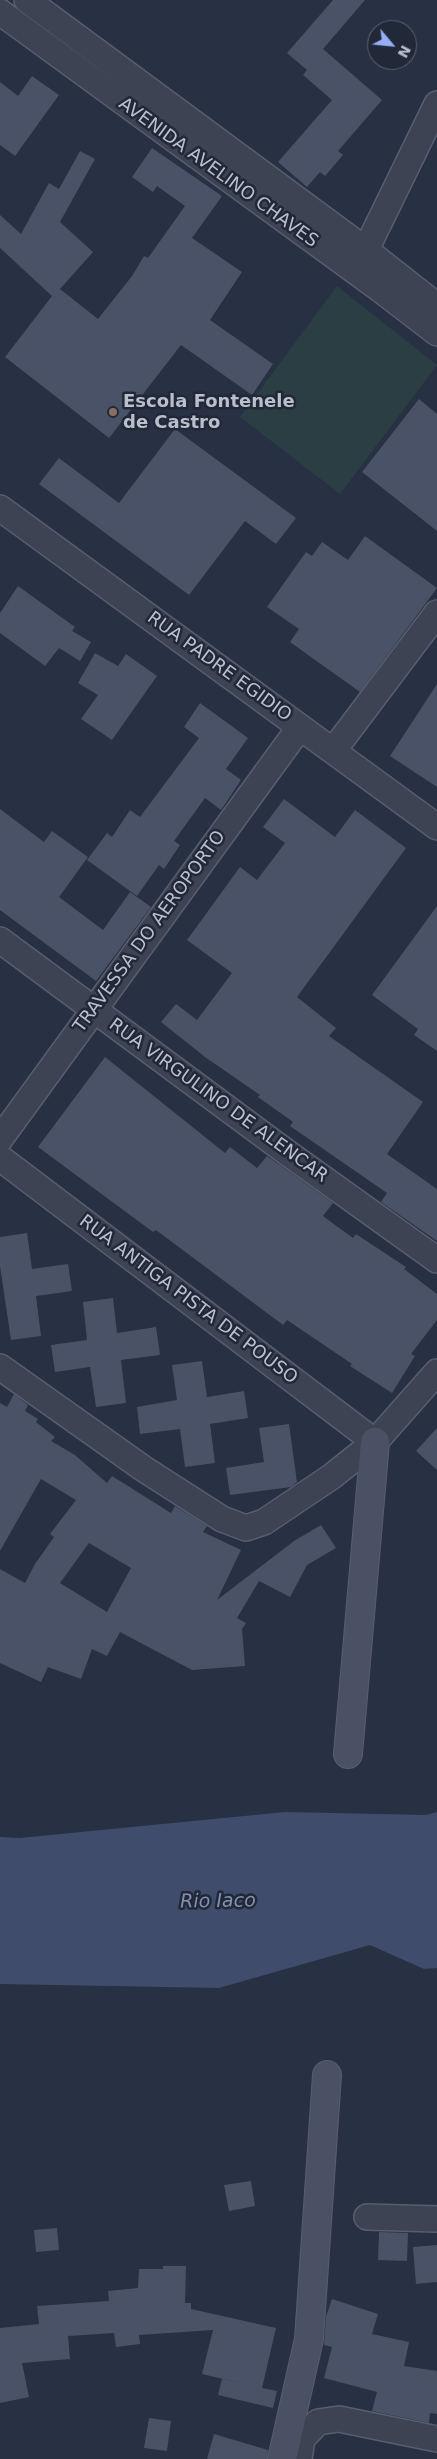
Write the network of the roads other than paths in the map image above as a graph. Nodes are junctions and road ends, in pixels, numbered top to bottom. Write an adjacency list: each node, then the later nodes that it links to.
1 (27, 0): 4 (street, AVENIDA AVELINO CHAVES)
2 (0, 12): 5 (street, AVENIDA AVELINO CHAVES)
3 (437, 104): 4 (street)
4 (367, 251): 5 (street); 6 (street, AVENIDA AVELINO CHAVES)
5 (355, 272): 7 (street, AVENIDA AVELINO CHAVES)
6 (437, 306)
7 (437, 333)
8 (0, 508): 10 (street, RUA PADRE EGIDIO)
9 (437, 613): 11 (street)
10 (300, 727): 11 (street, RUA PADRE EGIDIO); 14 (street, TRAVESSA DO AEROPORTO)
11 (333, 751): 12 (street, RUA PADRE EGIDIO)
12 (437, 827)
13 (0, 940): 14 (street, RUA VIRGULINO DE ALENCAR)
14 (93, 1009): 15 (street, TRAVESSA DO AEROPORTO); 17 (street, RUA VIRGULINO DE ALENCAR)
15 (0, 1139)
16 (0, 1158): 20 (street, RUA ANTIGA PISTA DE POUSO)
17 (437, 1260)
18 (2, 1372): 20 (street)
19 (437, 1372): 20 (street)
20 (375, 1442): 21 (street)
21 (348, 1754)
22 (327, 2075): 26 (street)
23 (367, 2217): 24 (street)
24 (437, 2219)
25 (437, 2439): 27 (street)
26 (282, 2459)
27 (299, 2459)

